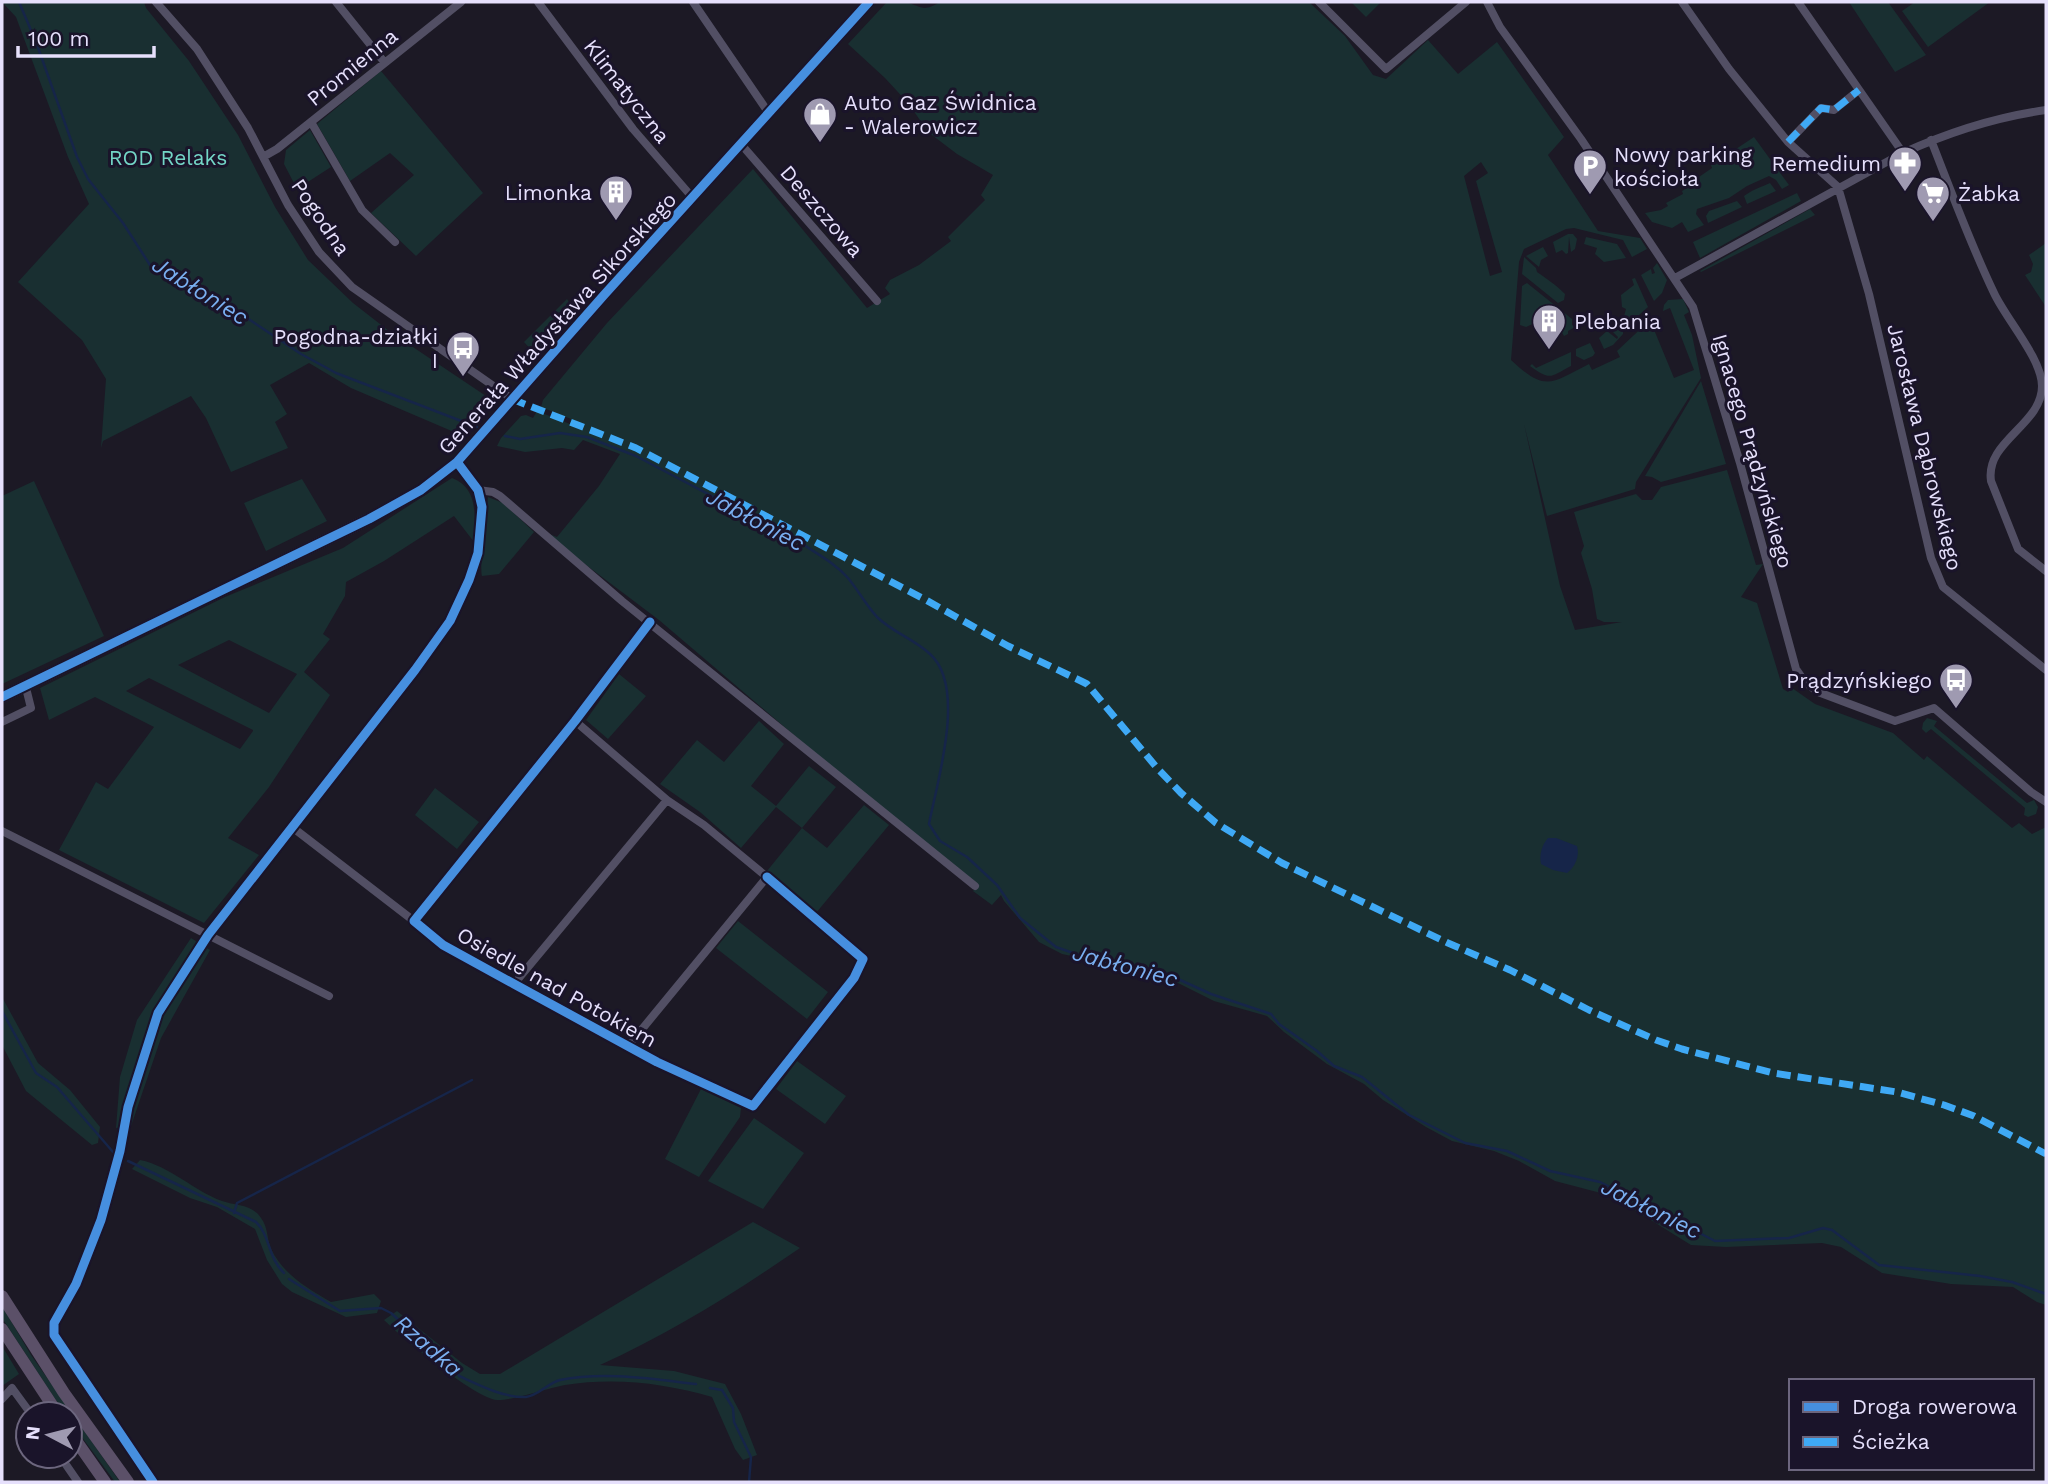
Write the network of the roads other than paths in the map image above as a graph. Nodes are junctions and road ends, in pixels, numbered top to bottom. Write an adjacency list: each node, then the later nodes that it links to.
1 (156, 2): 21 (street, Pogodna)
2 (336, 2): 12 (street)
3 (461, 2): 12 (street, Promienna)
4 (538, 2): 23 (street, Klimatyczna)
5 (693, 2): 14 (street)
6 (869, 2): 14 (street, Generała Władysława Sikorskiego)
7 (1319, 2): 8 (street)
8 (1465, 2)
9 (1487, 2): 25 (street, Ignacego Prądzyńskiego)
10 (1682, 2): 18 (street)
11 (1798, 2): 13 (street)
12 (384, 63): 16 (street, Promienna)
13 (1859, 90): 18 (street); 20 (street)
14 (766, 110): 19 (street, Generała Władysława Sikorskiego)
15 (2046, 110): 17 (street)
16 (311, 122): 21 (street, Promienna); 24 (street)
17 (1931, 140): 20 (street); 30 (street)
18 (1788, 142): 22 (street)
19 (740, 144): 23 (street, Generała Władysława Sikorskiego); 26 (street, Deszczowa)
20 (1903, 153): 22 (street)
21 (263, 158): 27 (street, Pogodna)
22 (1838, 187): 25 (street); 32 (street, Jarosława Dąbrowskiego)
23 (692, 197): 27 (street, Generała Władysława Sikorskiego)
24 (394, 242)
25 (1675, 278): 38 (street, Ignacego Prądzyńskiego)
26 (877, 301)
27 (512, 399): 28 (street, Generała Władysława Sikorskiego)
28 (457, 462): 29 (street); 33 (street, Generała Władysława Sikorskiego)
29 (478, 490): 31 (street); 39 (street)
30 (2046, 571)
31 (650, 622): 35 (street); 42 (street)
32 (2046, 670)
33 (25, 684): 34 (street, Generała Władysława Sikorskiego); 36 (street)
34 (2, 695)
35 (575, 721): 37 (street, Osiedle nad Potokiem); 43 (street)
36 (2, 722)
37 (667, 800): 41 (street, Osiedle nad Potokiem); 45 (street, Osiedle nad Potokiem)
38 (2046, 802)
39 (292, 827): 43 (street, Osiedle nad Potokiem); 44 (street)
40 (2, 831): 44 (street)
41 (767, 877): 47 (street, Osiedle nad Potokiem); 47 (street, Osiedle nad Potokiem)
42 (975, 886)
43 (414, 921): 45 (street, Osiedle nad Potokiem)
44 (208, 935): 46 (street); 56 (street)
45 (514, 984): 47 (street, Osiedle nad Potokiem)
46 (329, 996)
47 (629, 1045)
48 (2, 1296): 55 (main road)
49 (2, 1329): 52 (main road)
50 (2, 1399): 51 (street)
51 (21, 1400)
52 (49, 1400)
53 (84, 1452): 54 (main road)
54 (105, 1482)
55 (128, 1482)
56 (153, 1482)

